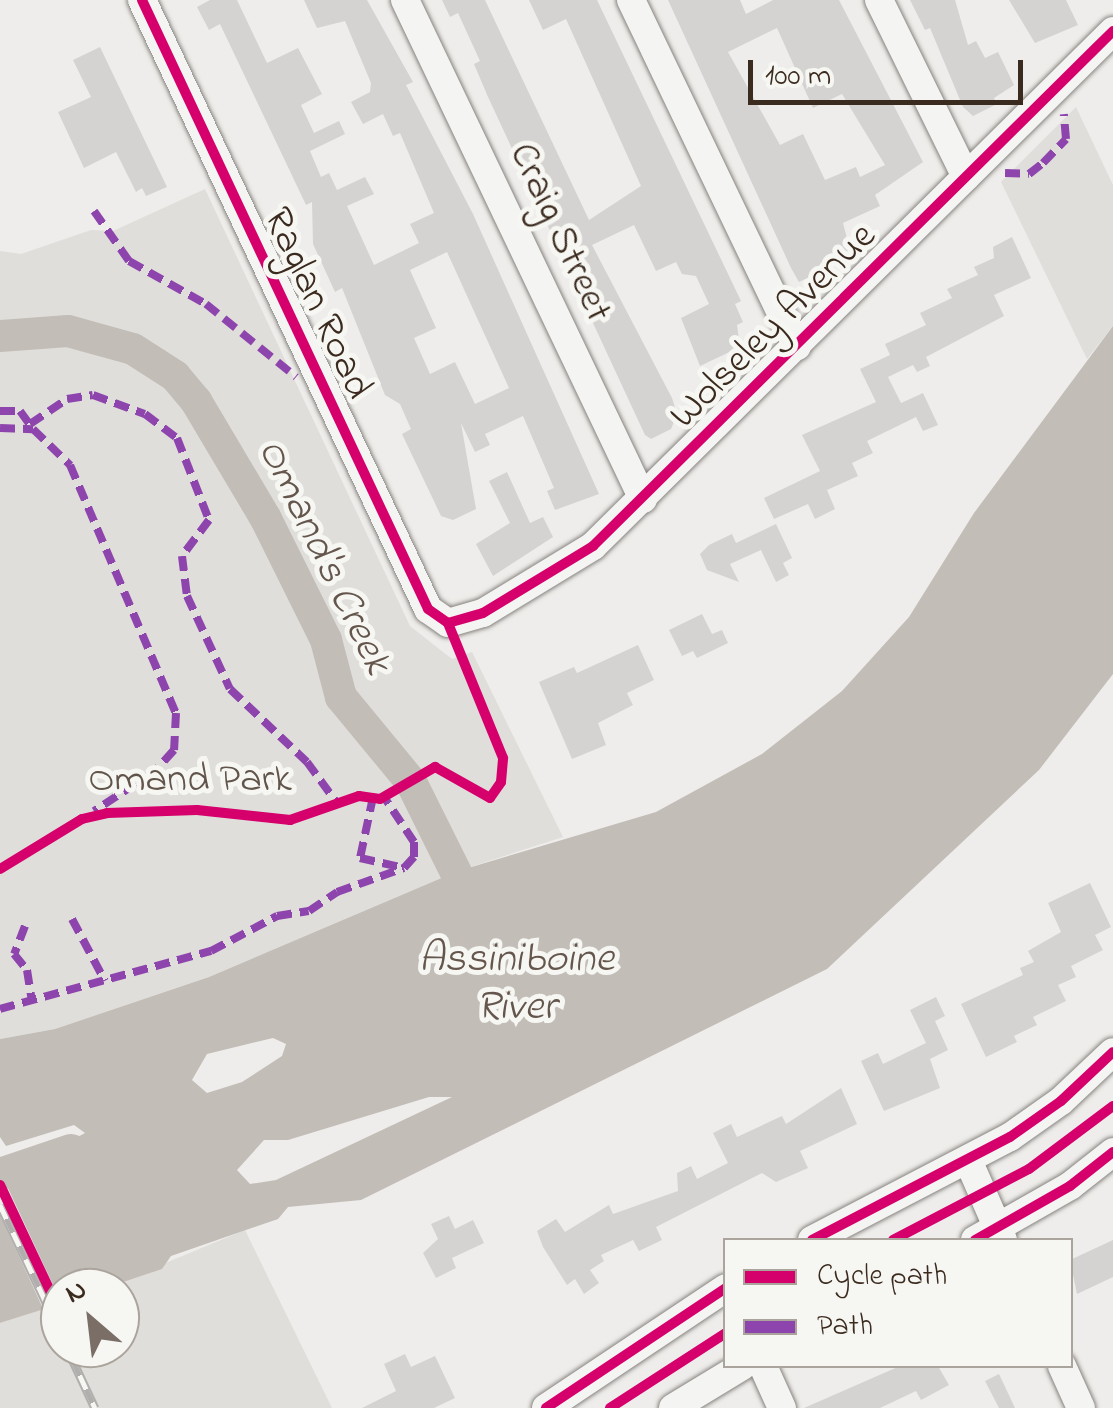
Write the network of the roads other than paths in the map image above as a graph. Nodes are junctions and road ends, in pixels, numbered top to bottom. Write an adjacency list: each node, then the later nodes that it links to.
1 (142, 0): 9 (street, Raglan Road)
2 (405, 0): 8 (street, Craig Street)
3 (631, 0): 7 (street)
4 (879, 0): 6 (street)
5 (1113, 31): 6 (street, Wolseley Avenue)
6 (966, 177): 7 (street, Wolseley Avenue)
7 (797, 346): 8 (street, Wolseley Avenue)
8 (643, 500): 9 (street, Wolseley Avenue)
9 (448, 623)
10 (1113, 1052): 12 (street)
11 (1113, 1152): 13 (street)
12 (968, 1160): 13 (street); 14 (street)
13 (992, 1237)
14 (816, 1238)
15 (723, 1290): 19 (street)
16 (739, 1368): 20 (street)
17 (764, 1368): 21 (street)
18 (1063, 1368): 22 (street)
19 (546, 1408)
20 (672, 1408)
21 (782, 1408)
22 (1082, 1408)

